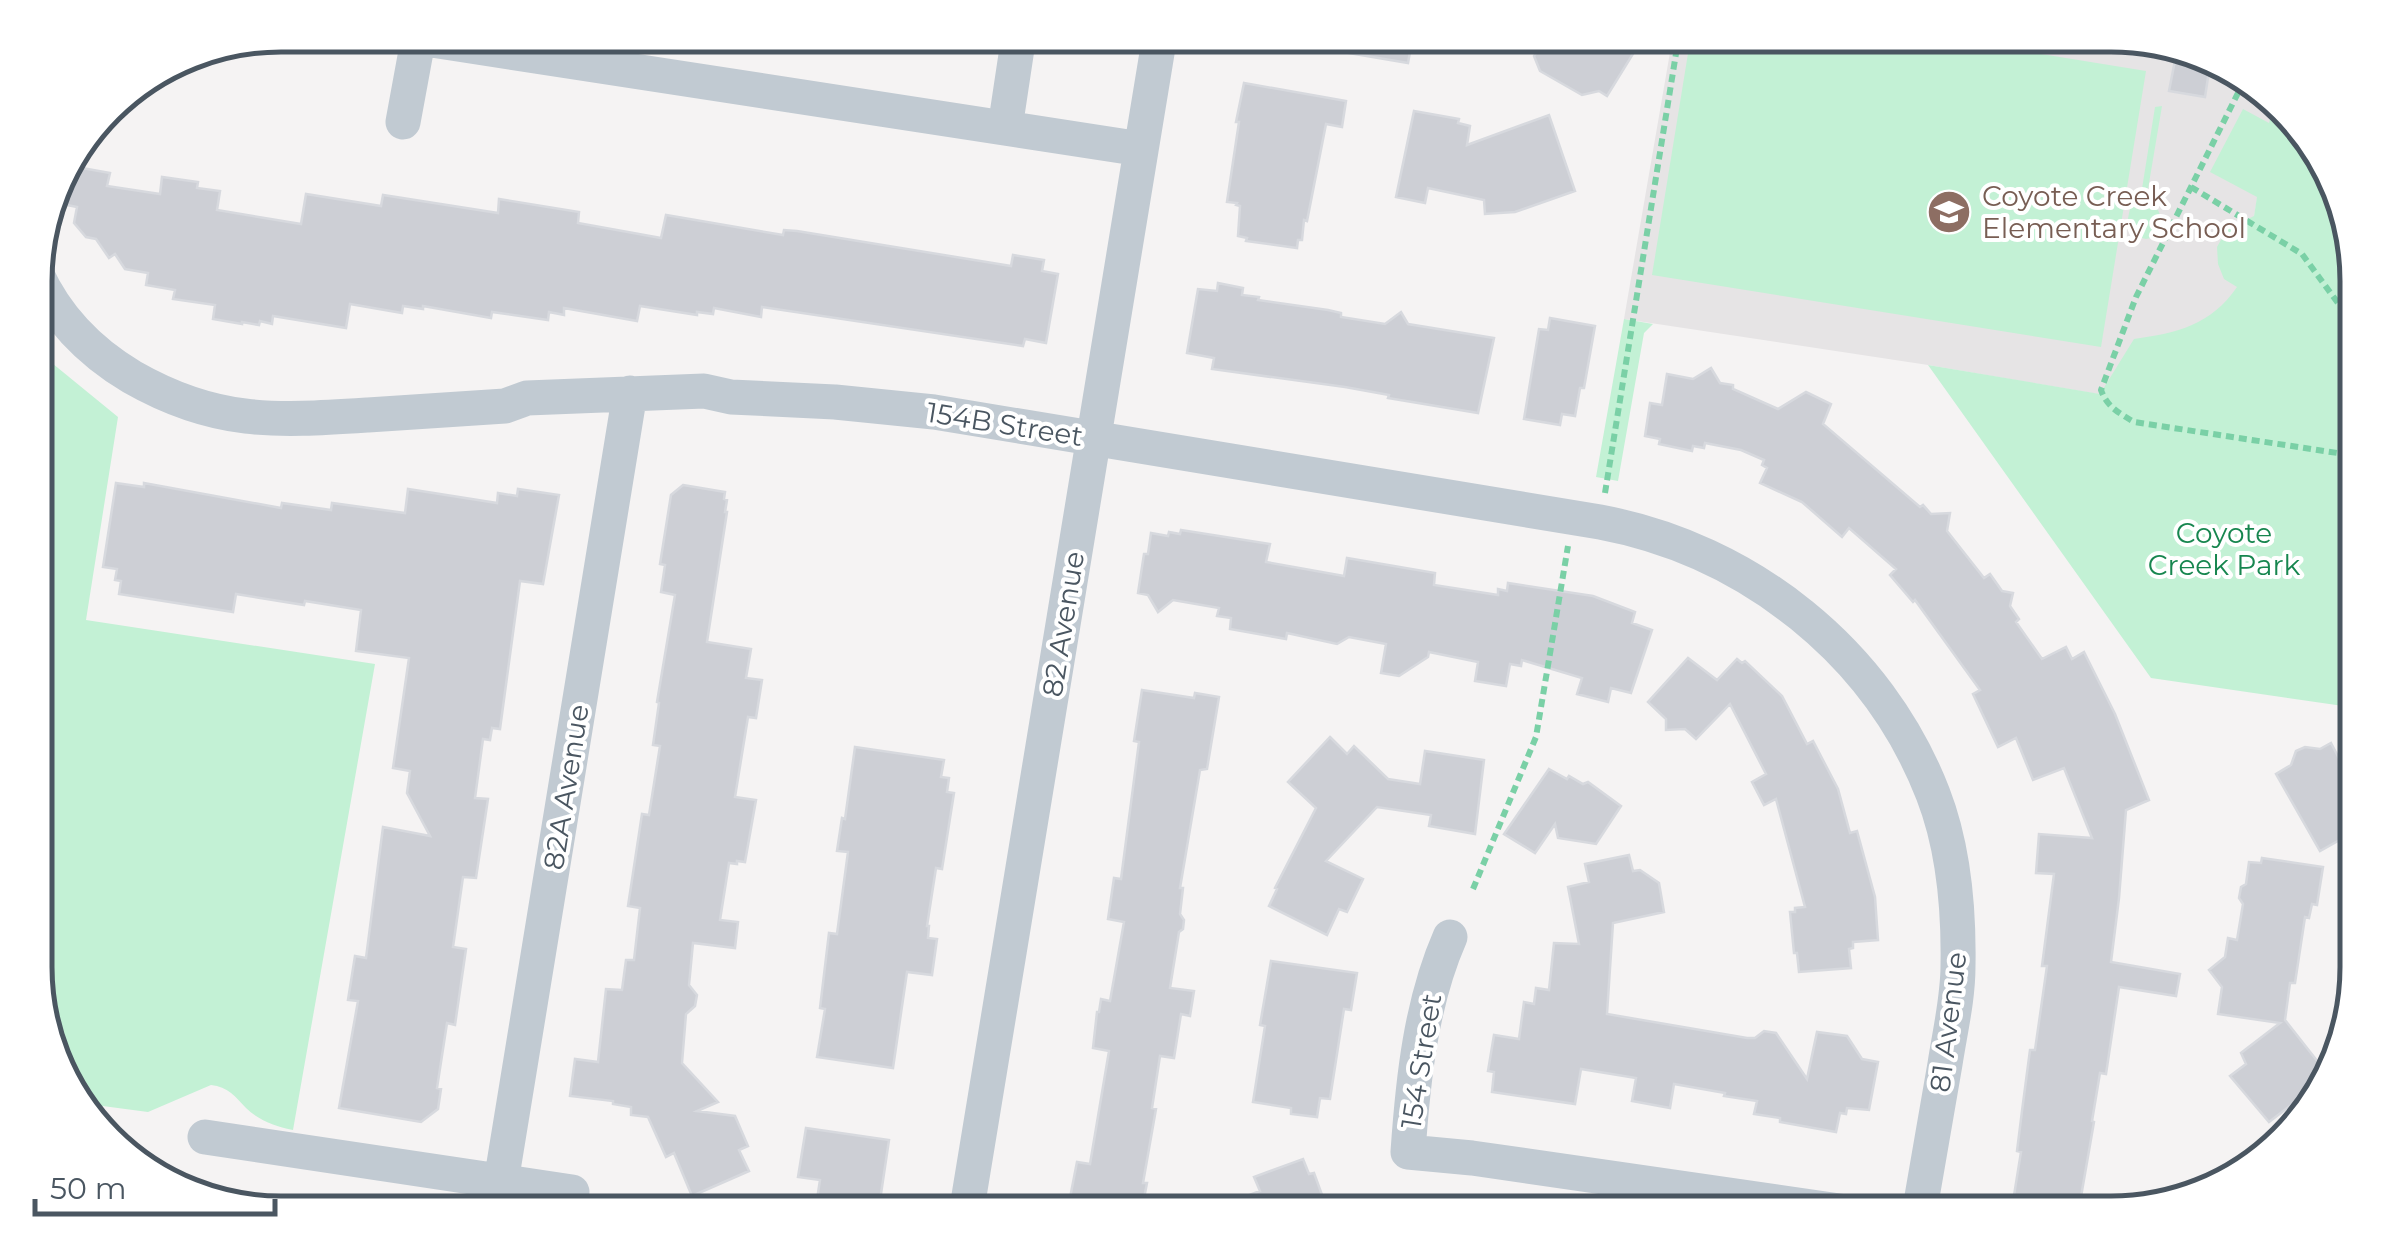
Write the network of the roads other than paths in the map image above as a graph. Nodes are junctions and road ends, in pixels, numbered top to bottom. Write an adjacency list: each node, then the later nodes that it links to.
1 (416, 52): 5 (street)
2 (521, 52): 6 (street)
3 (1017, 52): 6 (street)
4 (1157, 52): 7 (street, 82 Avenue)
5 (403, 122)
6 (1005, 128): 7 (street)
7 (1141, 149): 10 (street, 82 Avenue)
8 (53, 300): 9 (street, 154B Street)
9 (630, 393): 10 (street, 154B Street); 14 (street, 82A Avenue)
10 (1094, 437): 11 (street, 154B Street); 16 (street, 82 Avenue)
11 (1924, 773): 18 (street, 81 Avenue)
12 (1450, 937): 17 (street, 154 Street)
13 (205, 1137): 14 (street)
14 (501, 1182): 15 (street)
15 (572, 1192)
16 (969, 1196)
17 (1735, 1196)
18 (1922, 1196)

